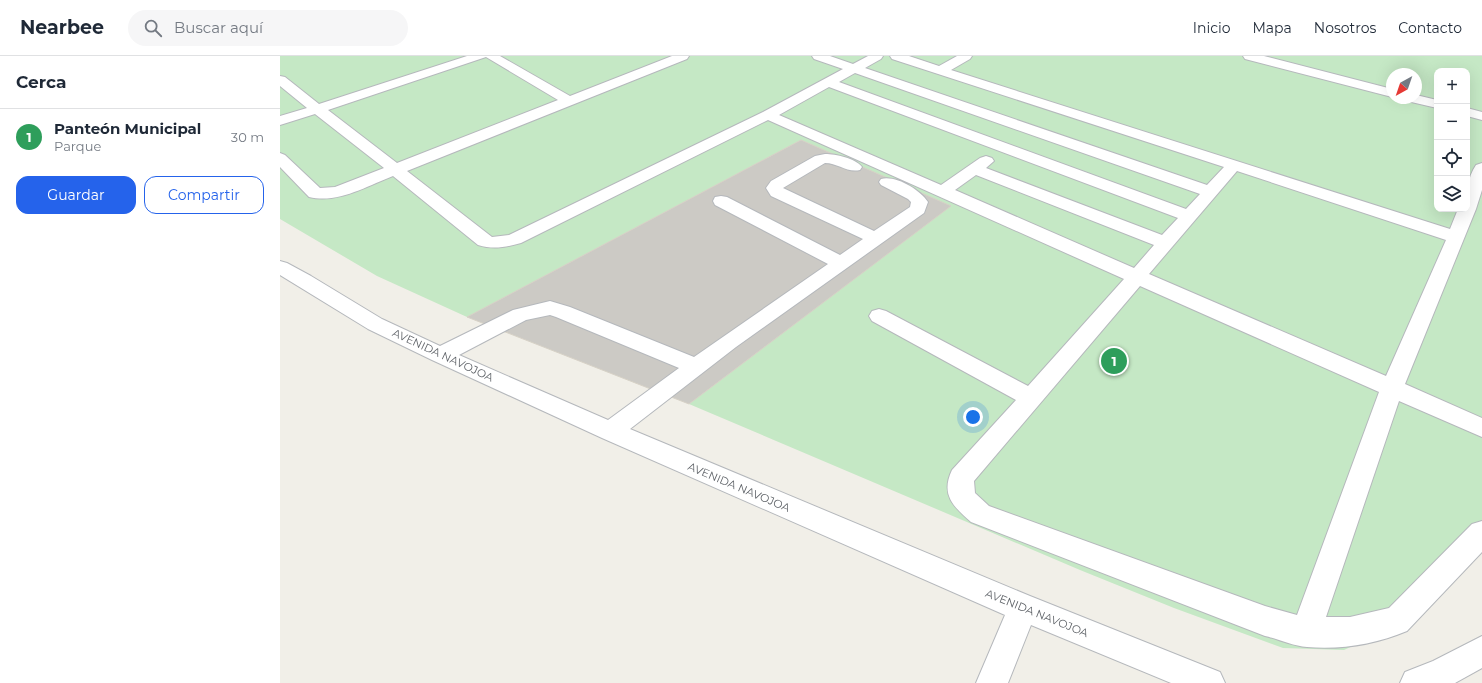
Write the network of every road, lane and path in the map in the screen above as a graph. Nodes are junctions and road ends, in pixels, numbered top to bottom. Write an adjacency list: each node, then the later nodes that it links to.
1 (480, 56): 17 (street)
2 (491, 56): 15 (street)
3 (683, 56): 15 (street)
4 (818, 56): 9 (street)
5 (877, 56): 9 (street)
6 (896, 56): 10 (street)
7 (966, 56): 10 (street)
8 (1249, 56): 13 (street)
9 (854, 69): 12 (street); 23 (street)
10 (941, 70): 18 (street)
11 (280, 80): 17 (street)
12 (828, 83): 20 (street); 24 (street)
13 (1386, 91)
14 (1422, 100): 16 (street)
15 (569, 101): 29 (street)
16 (1434, 103)
17 (318, 109): 22 (street); 29 (street)
18 (1059, 109): 23 (street); 26 (street)
19 (1470, 113): 21 (street)
20 (768, 115): 29 (street); 30 (street)
21 (1482, 116)
22 (280, 121)
23 (1031, 129): 24 (street); 31 (street)
24 (1003, 149): 28 (street); 35 (street)
25 (280, 158): 29 (street)
26 (1234, 165): 31 (street); 36 (street)
27 (1482, 168): 32 (street)
28 (974, 169): 30 (street); 38 (street)
29 (396, 170)
30 (943, 191): 41 (street)
31 (1210, 192): 35 (street)
32 (1470, 200)
33 (721, 201): 39 (street)
34 (1465, 212): 36 (street)
35 (1189, 216): 38 (street)
36 (1456, 237): 45 (street)
37 (876, 239): 37 (street); 39 (street)
38 (1166, 243): 41 (street)
39 (841, 263): 44 (street)
40 (280, 267): 43 (street, AVENIDA NAVOJOA)
41 (1136, 277): 45 (street); 46 (street)
42 (879, 316): 46 (street)
43 (440, 355): 44 (street); 48 (street, AVENIDA NAVOJOA)
44 (696, 366): 48 (street)
45 (1391, 390): 47 (street); 51 (street)
46 (1032, 398): 51 (street)
47 (1482, 428)
48 (610, 431): 50 (street, AVENIDA NAVOJOA)
49 (1482, 533): 51 (street)
50 (1022, 608): 53 (street); 54 (street, AVENIDA NAVOJOA)
51 (1306, 632)
52 (1482, 651): 55 (street)
53 (992, 683)
54 (1209, 683)
55 (1416, 683)

